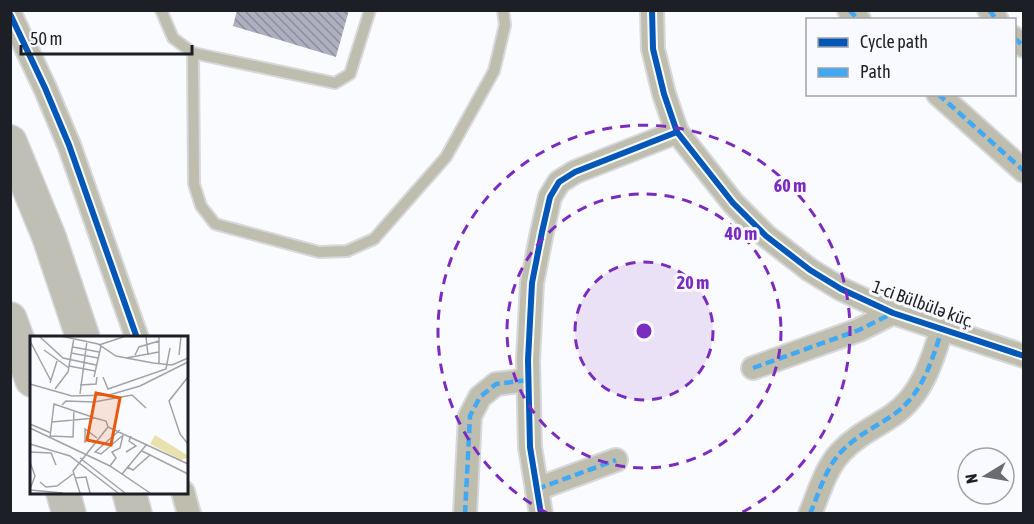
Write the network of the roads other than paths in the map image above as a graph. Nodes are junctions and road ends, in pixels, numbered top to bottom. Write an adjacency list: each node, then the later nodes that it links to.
1 (160, 10): 6 (lane)
2 (370, 10): 6 (lane)
3 (503, 10): 6 (lane)
4 (652, 10): 8 (street, 1-ci Bülbülə küç.)
5 (10, 14): 15 (street)
6 (193, 53)
7 (940, 96): 10 (street)
8 (677, 132): 11 (street, 1-ci Bülbülə küç.); 19 (street)
9 (10, 142): 14 (highway)
10 (1023, 171)
11 (893, 313): 13 (street, 1-ci Bülbülə küç.); 17 (street)
12 (10, 319): 18 (highway)
13 (942, 329): 16 (street, 1-ci Bülbülə küç.); 30 (street)
14 (82, 336)
15 (136, 336)
16 (1023, 356)
17 (753, 368)
18 (30, 374)
19 (528, 380): 21 (street); 28 (street)
20 (616, 460): 21 (street)
21 (537, 489): 29 (street)
22 (64, 494): 25 (highway)
23 (130, 494): 26 (highway)
24 (184, 494): 27 (street)
25 (69, 513)
26 (135, 513)
27 (189, 513)
28 (465, 513)
29 (541, 513)
30 (810, 513)

